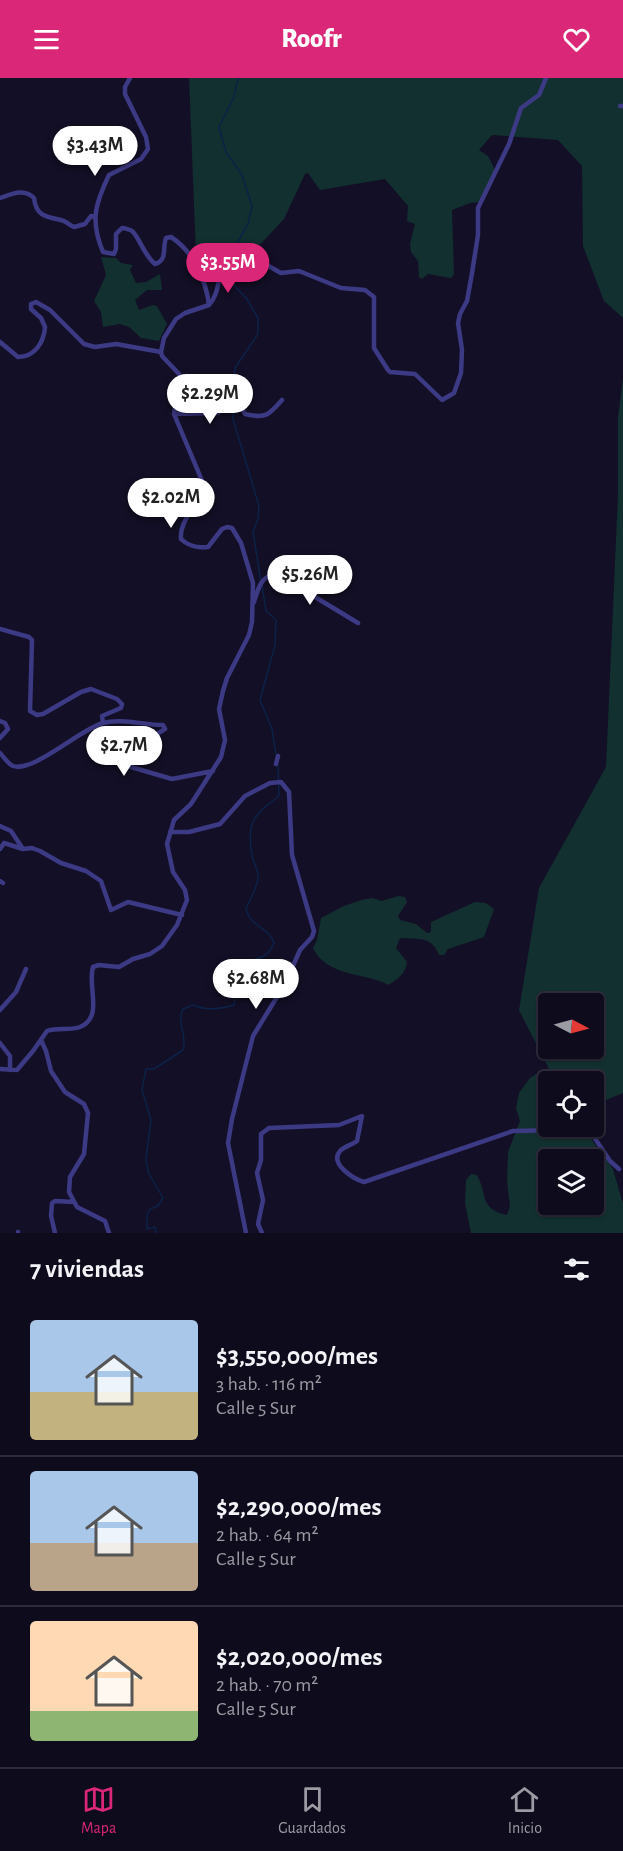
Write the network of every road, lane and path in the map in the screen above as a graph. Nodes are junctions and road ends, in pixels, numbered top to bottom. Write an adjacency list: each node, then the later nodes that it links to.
1 (130, 78): 4 (street)
2 (546, 78): 5 (street)
3 (0, 198): 4 (street)
4 (95, 217): 5 (street)
5 (209, 305): 7 (street)
6 (0, 342): 7 (street)
7 (161, 352): 9 (street)
8 (282, 400): 9 (street)
9 (174, 414): 10 (street)
10 (253, 606): 11 (street); 19 (street)
11 (358, 623)
12 (0, 629): 14 (street)
13 (0, 721): 15 (street)
14 (103, 723): 16 (street); 19 (street)
15 (0, 738)
16 (0, 753)
17 (278, 756): 18 (street)
18 (276, 764)
19 (213, 771): 21 (street)
20 (0, 826): 23 (street)
21 (170, 831): 24 (street); 37 (street)
22 (0, 849): 23 (street)
23 (23, 849): 24 (street)
24 (182, 915): 27 (street)
25 (26, 969): 26 (street)
26 (0, 1010)
27 (41, 1040): 30 (street); 34 (street)
28 (0, 1043): 30 (street)
29 (0, 1069): 30 (street)
30 (10, 1070)
31 (538, 1130): 38 (street)
32 (594, 1137): 33 (street)
33 (619, 1169)
34 (74, 1202): 35 (street); 36 (street)
35 (55, 1233)
36 (109, 1233)
37 (246, 1233)
38 (262, 1233)

